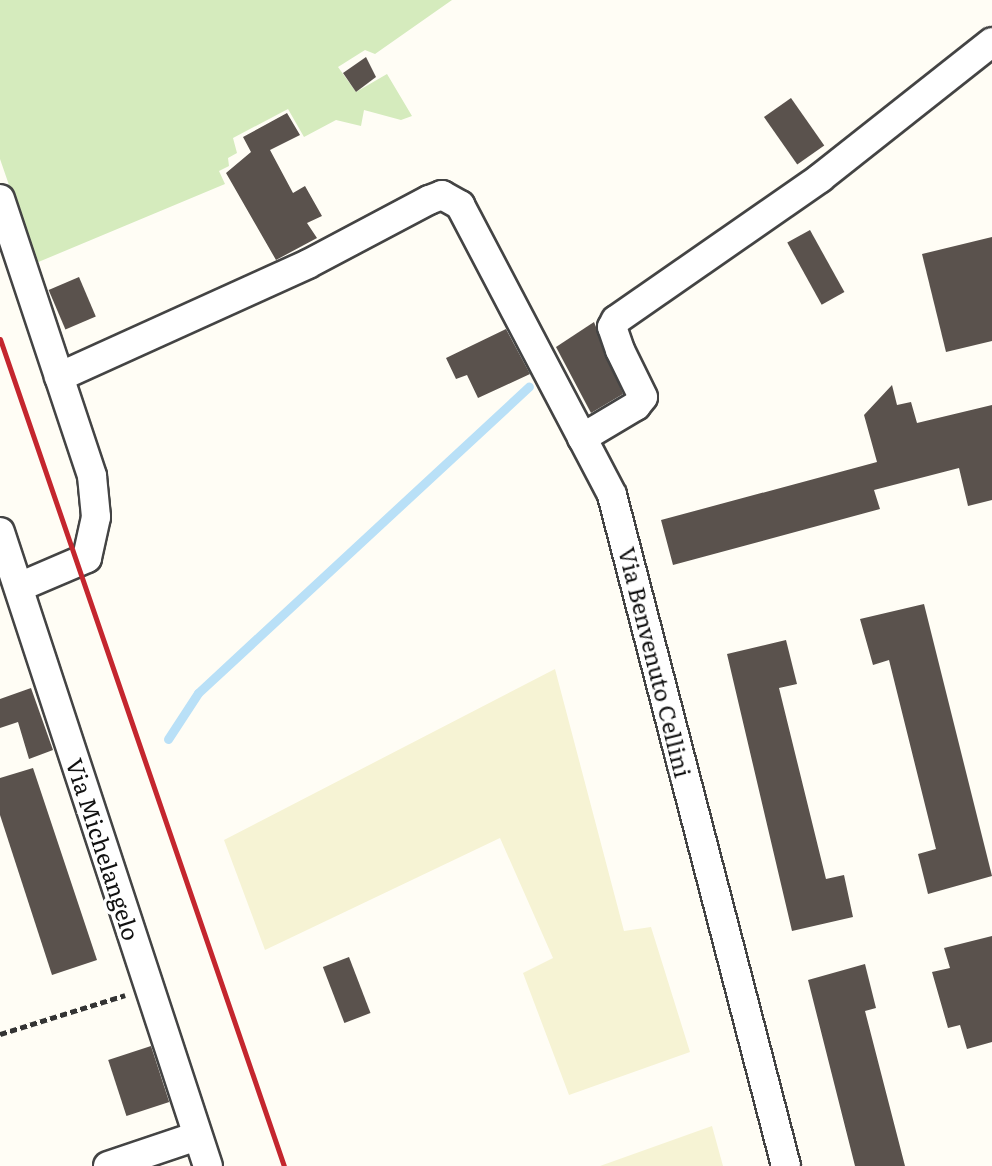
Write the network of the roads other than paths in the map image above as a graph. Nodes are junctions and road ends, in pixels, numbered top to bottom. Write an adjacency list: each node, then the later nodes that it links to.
1 (992, 42): 4 (street)
2 (0, 199): 3 (street)
3 (59, 377): 4 (street, Via Benvenuto Cellini); 6 (street)
4 (582, 438): 10 (street, Via Benvenuto Cellini)
5 (0, 531): 6 (street, Via Michelangelo)
6 (19, 587): 7 (street, Via Michelangelo)
7 (195, 1131): 8 (street); 9 (street, Via Michelangelo)
8 (108, 1166)
9 (208, 1166)
10 (786, 1166)

